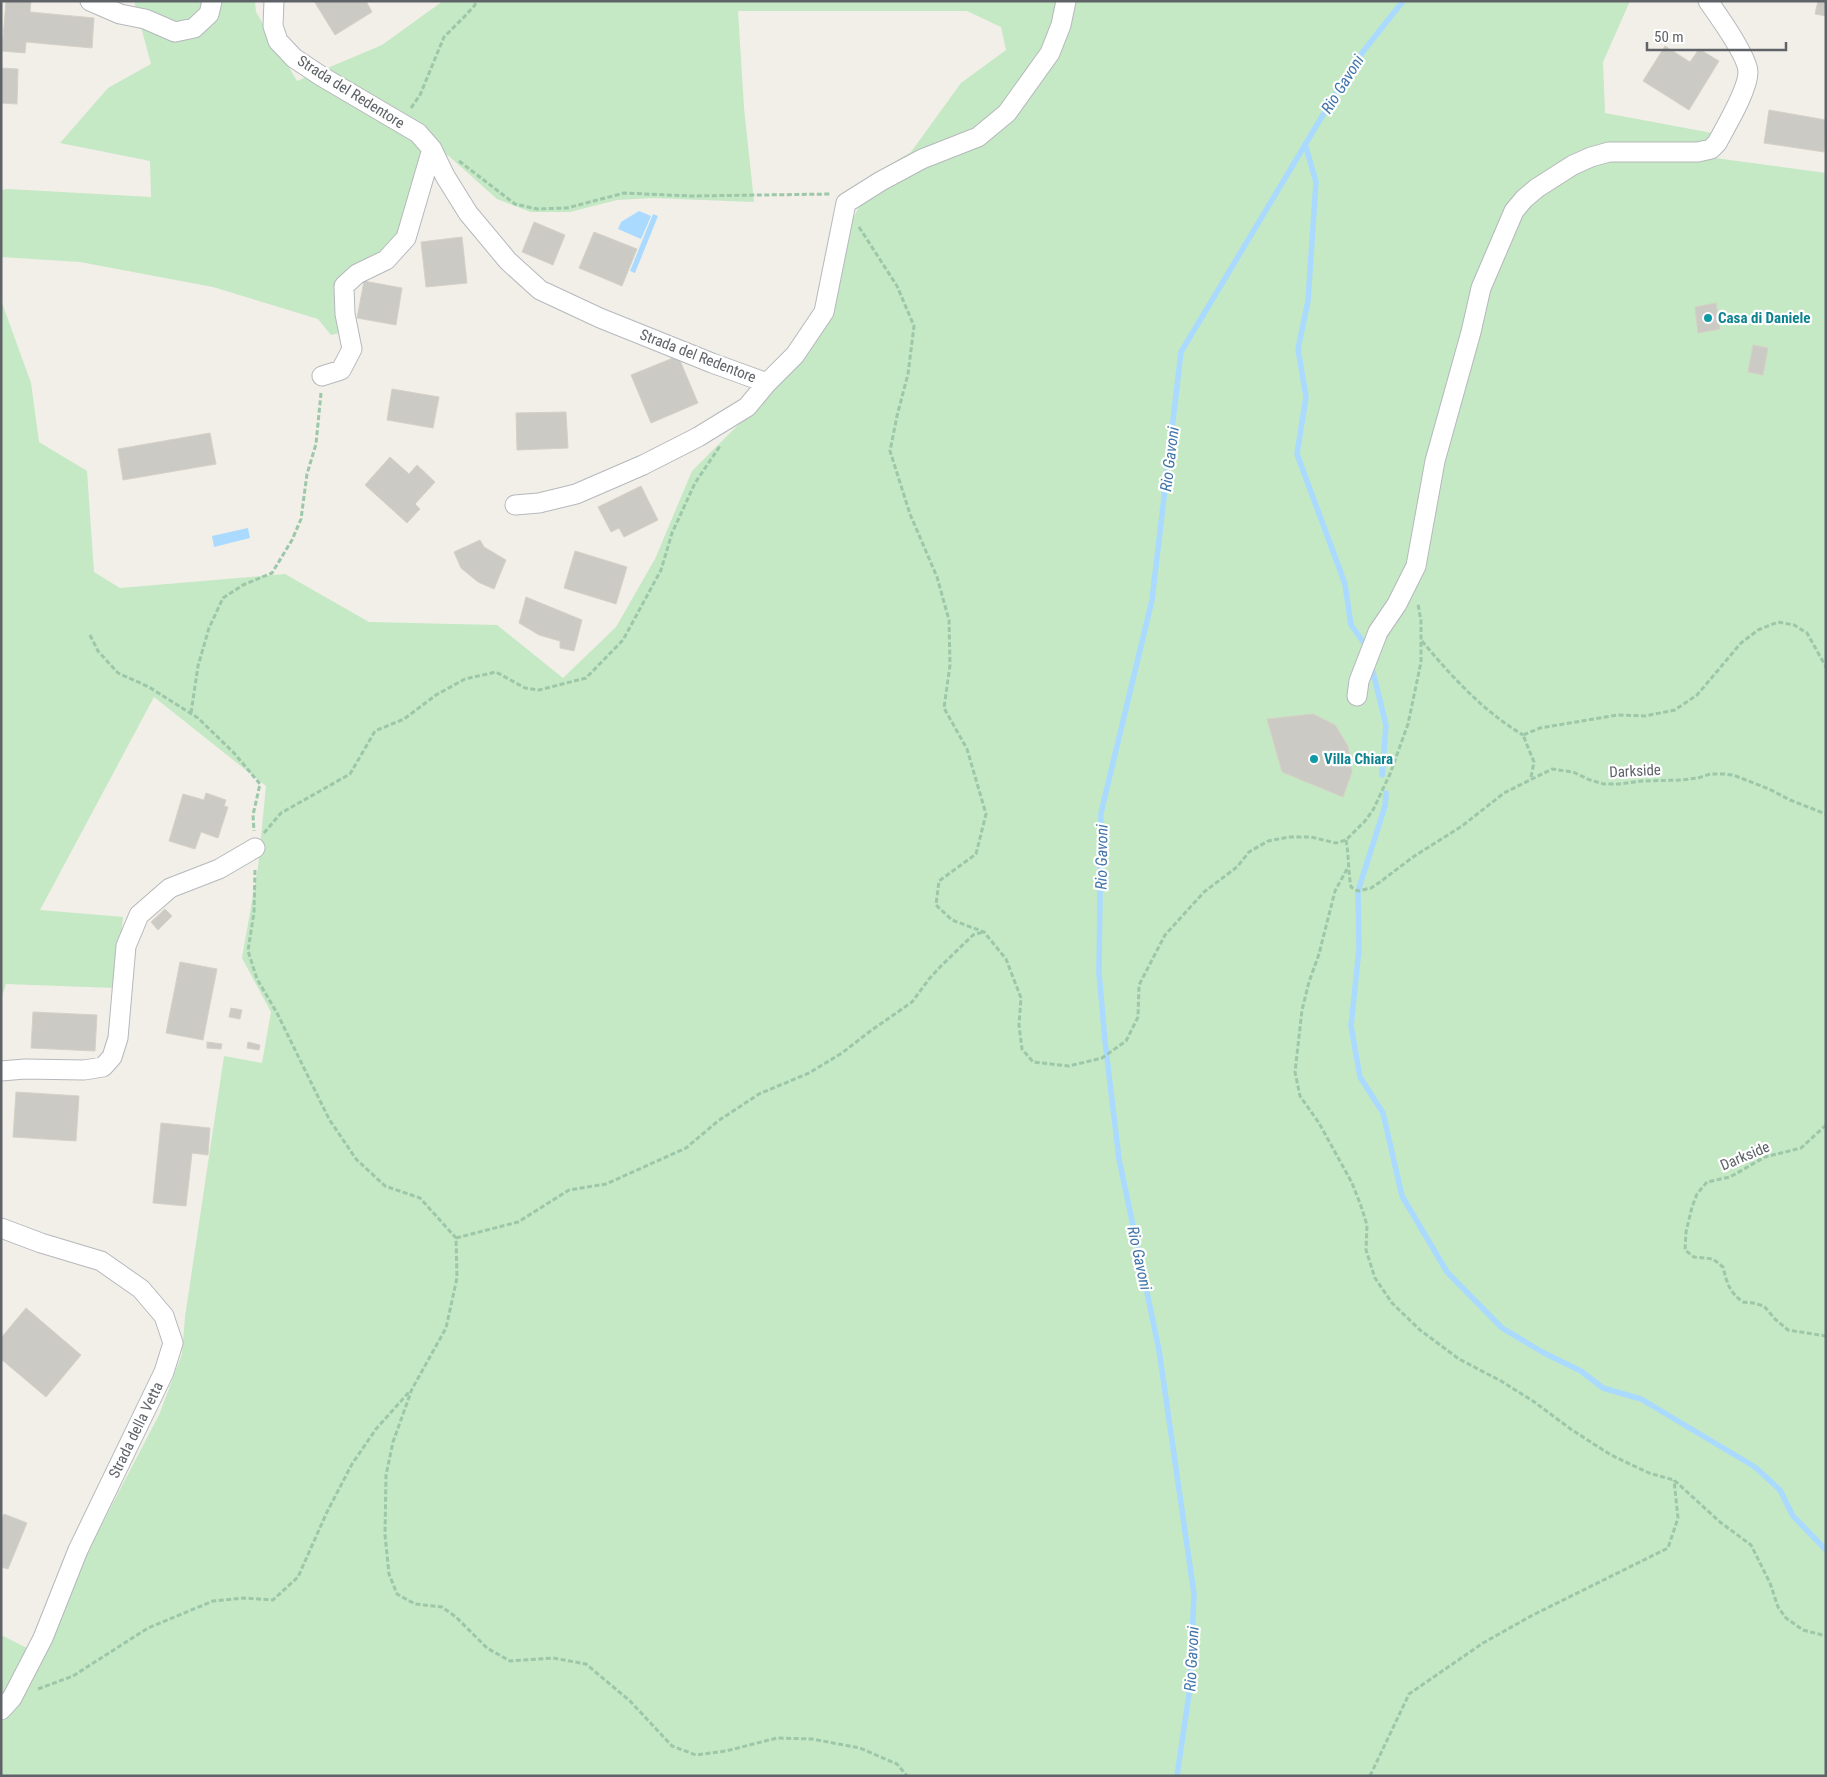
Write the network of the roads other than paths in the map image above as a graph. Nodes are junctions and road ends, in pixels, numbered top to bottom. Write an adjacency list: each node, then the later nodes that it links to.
1 (90, 1): 2 (street)
2 (212, 1)
3 (274, 1): 6 (street, Strada del Redentore)
4 (1066, 1): 8 (street, Strada del Redentore)
5 (1708, 1): 10 (street)
6 (432, 149): 7 (street); 8 (street, Strada del Redentore)
7 (322, 376)
8 (767, 383): 9 (street)
9 (515, 505)
10 (1357, 696)
11 (255, 848): 12 (street)
12 (1, 1071)
13 (1, 1228): 14 (street, Strada della Vetta)
14 (7, 1704)

